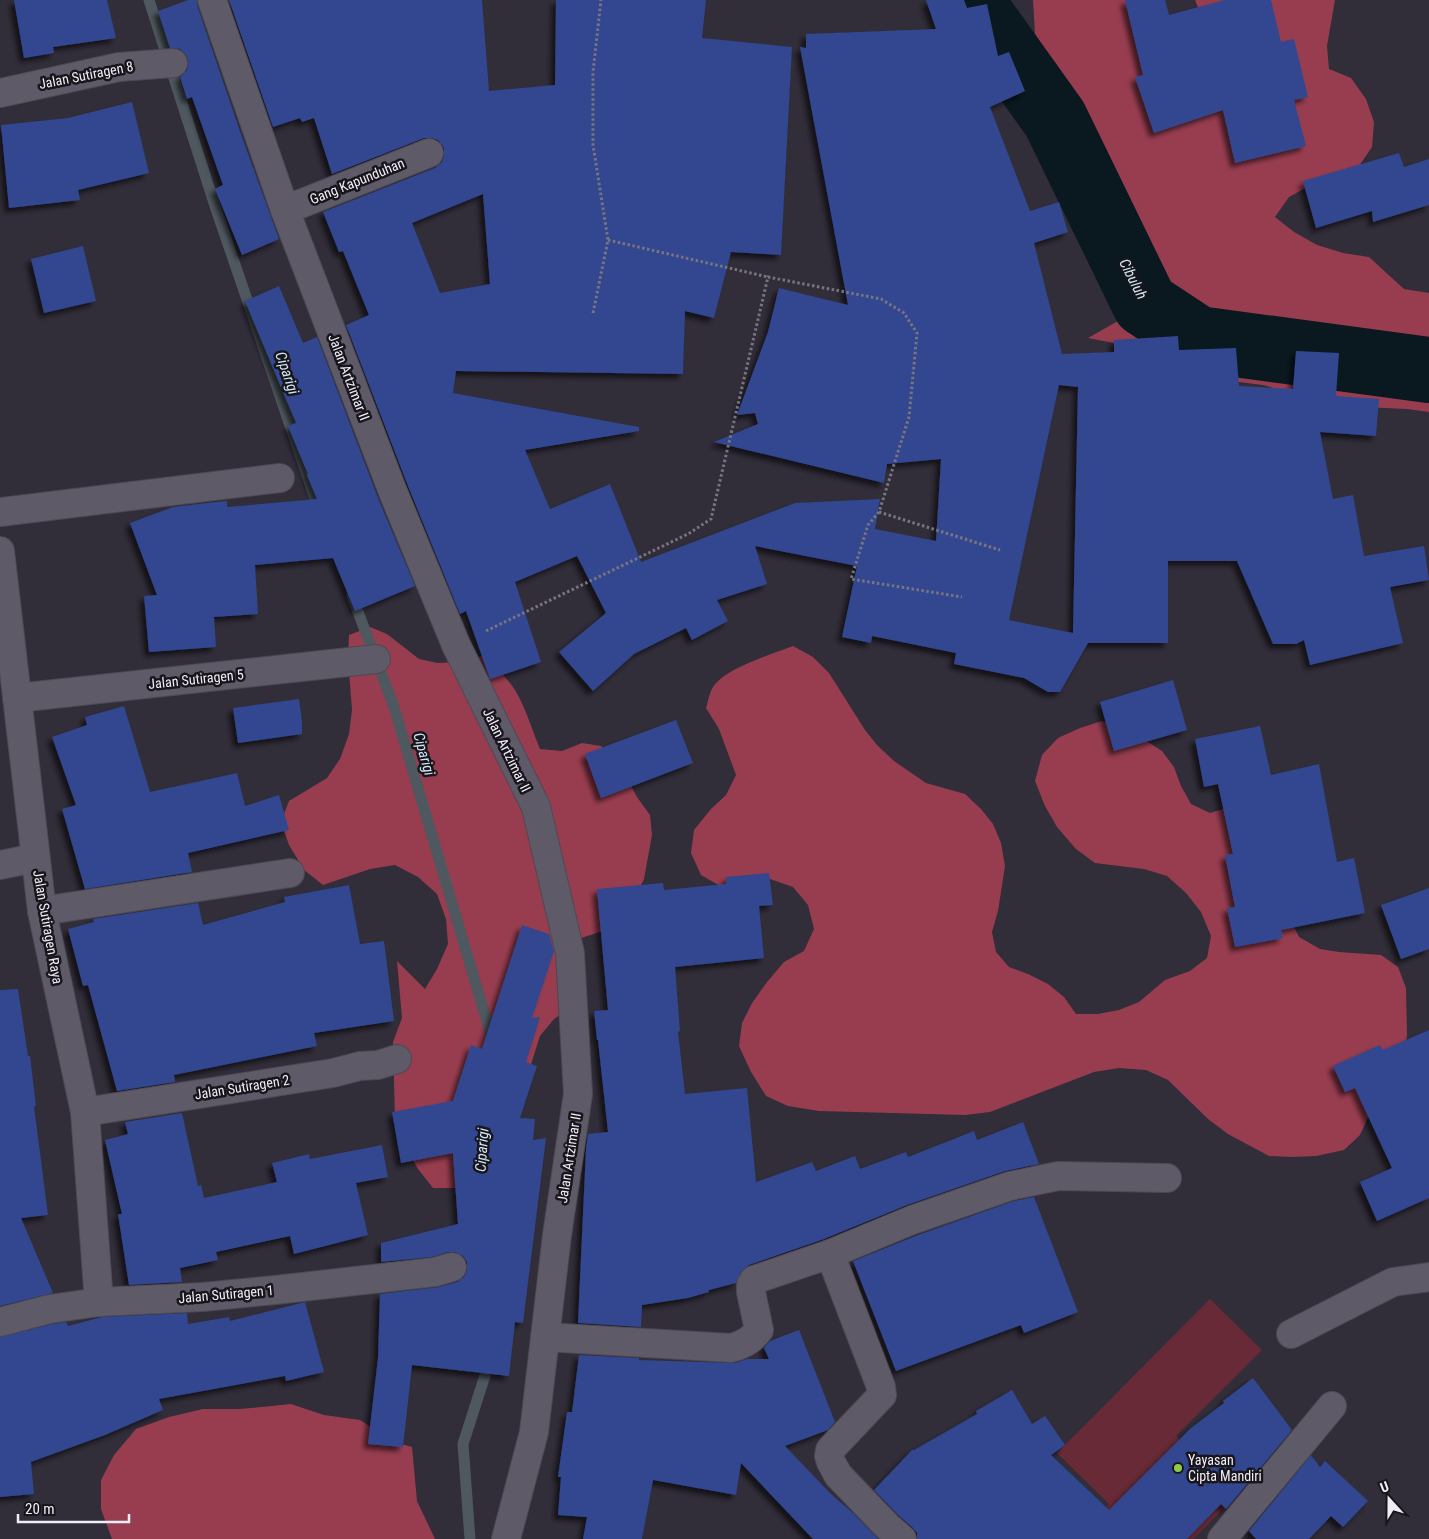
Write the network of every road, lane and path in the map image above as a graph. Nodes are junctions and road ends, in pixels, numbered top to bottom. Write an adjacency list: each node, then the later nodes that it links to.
1 (212, 0): 6 (street, Jalan Artzimar II)
2 (601, 0): 7 (path)
3 (173, 63): 4 (street, Jalan Sutiragen 8)
4 (0, 93)
5 (428, 152): 6 (street, Gang Kapunduhan)
6 (285, 210): 16 (street, Jalan Artzimar II)
7 (608, 240): 8 (path); 9 (path)
8 (768, 276): 12 (path); 16 (path)
9 (593, 313)
10 (280, 478): 11 (street)
11 (0, 512)
12 (879, 512): 13 (path); 15 (path)
13 (1000, 550)
14 (0, 551): 18 (street, Jalan Sutiragen Raya)
15 (962, 597)
16 (456, 645): 32 (street, Jalan Artzimar II)
17 (376, 659): 18 (street, Jalan Sutiragen 5)
18 (17, 698): 19 (street, Jalan Sutiragen Raya)
19 (36, 858): 20 (street); 22 (street, Jalan Sutiragen Raya)
20 (0, 865)
21 (290, 873): 22 (street)
22 (42, 911): 24 (street, Jalan Sutiragen Raya)
23 (397, 1059): 24 (street, Jalan Sutiragen 2)
24 (85, 1112): 29 (street, Jalan Sutiragen Raya)
25 (1167, 1178): 26 (street)
26 (830, 1254): 32 (street); 35 (street)
27 (452, 1266): 29 (street, Jalan Sutiragen 1)
28 (1429, 1277): 31 (street)
29 (98, 1302): 30 (street, Jalan Sutiragen 1)
30 (0, 1322)
31 (1291, 1334)
32 (545, 1337): 34 (street, Jalan Artzimar II)
33 (1332, 1406): 36 (street)
34 (506, 1539)
35 (902, 1539)
36 (1222, 1539)

